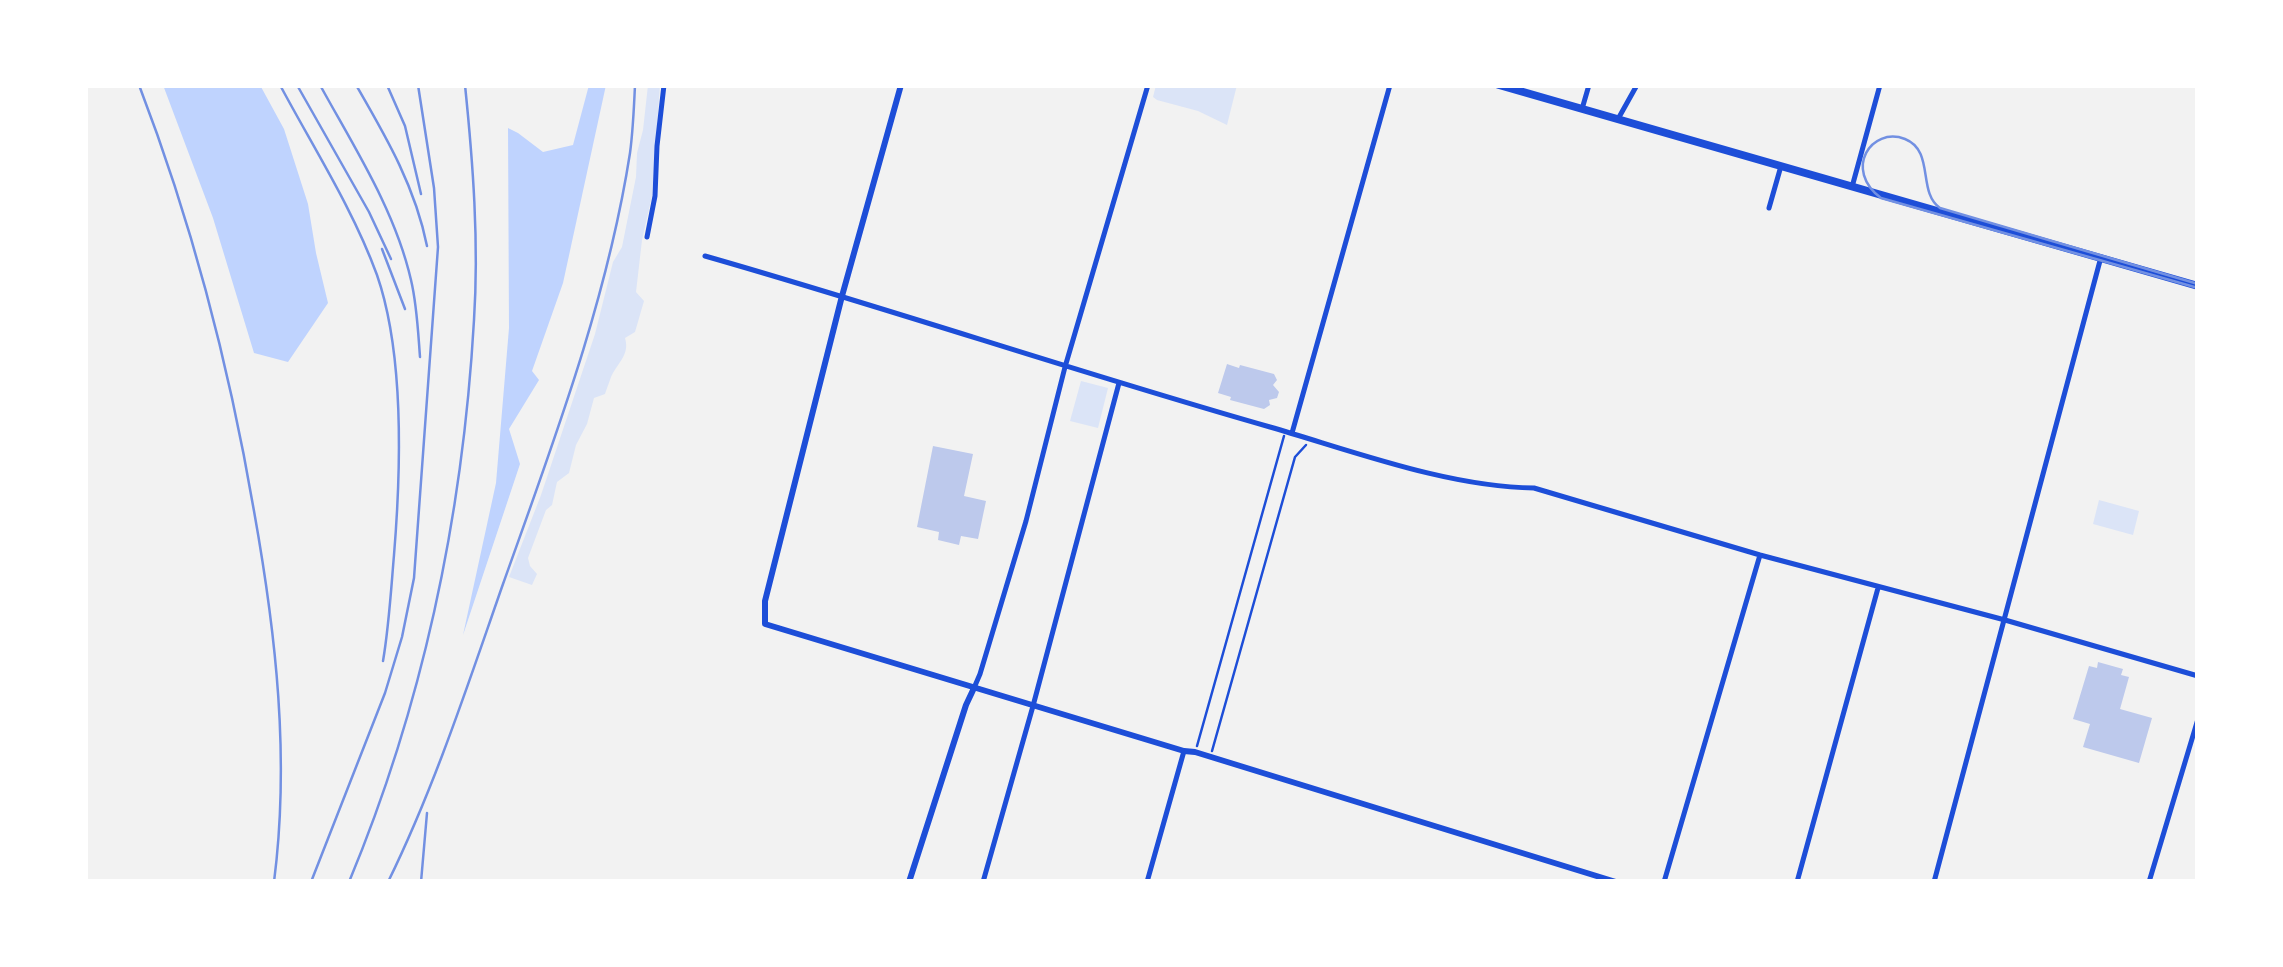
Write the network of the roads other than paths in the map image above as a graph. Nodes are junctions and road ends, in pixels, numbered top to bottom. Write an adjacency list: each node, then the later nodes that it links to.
1 (664, 85): 14 (street)
2 (902, 85): 18 (street)
3 (1148, 85): 19 (street)
4 (1390, 85): 21 (street)
5 (1499, 85): 9 (main road)
6 (1589, 85): 9 (street)
7 (1637, 85): 10 (street)
8 (1880, 85): 12 (street)
9 (1582, 109): 10 (main road)
10 (1618, 120): 11 (main road)
11 (1781, 166): 12 (main road); 13 (street)
12 (1852, 187): 16 (main road)
13 (1769, 208)
14 (647, 237)
15 (705, 256): 18 (street)
16 (2101, 258): 17 (main road); 24 (street)
17 (2198, 286)
18 (842, 296): 19 (street); 26 (street)
19 (1066, 367): 20 (street); 26 (street)
20 (1120, 384): 21 (street); 27 (street)
21 (1288, 433): 22 (street)
22 (1760, 555): 23 (street); 34 (street)
23 (1878, 588): 24 (street); 35 (street)
24 (2006, 620): 25 (street); 36 (street)
25 (2198, 676)
26 (974, 688): 27 (street); 30 (street)
27 (1033, 706): 29 (street); 31 (street)
28 (2198, 719): 37 (street)
29 (1184, 751): 32 (street); 33 (street)
30 (909, 882)
31 (983, 882)
32 (1148, 882)
33 (1616, 882)
34 (1664, 882)
35 (1797, 882)
36 (1934, 882)
37 (2149, 882)

